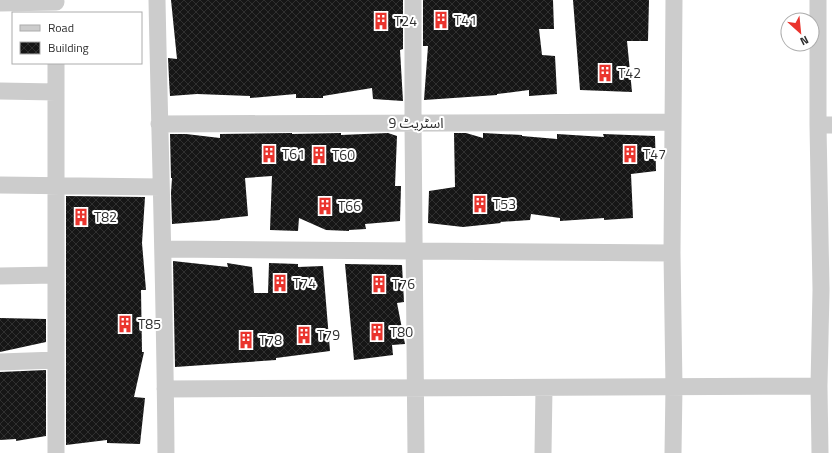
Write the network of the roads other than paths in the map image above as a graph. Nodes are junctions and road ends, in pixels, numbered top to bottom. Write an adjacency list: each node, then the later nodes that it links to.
1 (157, 0): 12 (street)
2 (413, 0): 11 (street)
3 (674, 0): 10 (street)
4 (818, 0): 13 (street)
5 (0, 3): 6 (street)
6 (56, 5)
7 (56, 64): 9 (street)
8 (0, 91): 9 (street)
9 (56, 92): 15 (street)
10 (672, 122): 11 (street, اسٹریٹ 9); 19 (street)
11 (413, 123): 12 (street, اسٹریٹ 9); 18 (street)
12 (159, 124): 16 (street)
13 (825, 125): 22 (street)
14 (0, 185): 15 (street)
15 (56, 185): 16 (street); 20 (street)
16 (161, 187): 17 (street)
17 (163, 250): 18 (street); 29 (street)
18 (414, 251): 19 (street); 27 (street)
19 (672, 253): 26 (street)
20 (56, 275): 21 (street); 23 (street)
21 (0, 276)
22 (826, 290): 25 (street)
23 (56, 360): 24 (street); 30 (street)
24 (0, 362)
25 (819, 386): 26 (street); 35 (street)
26 (674, 387): 28 (street); 34 (street)
27 (415, 388): 28 (street); 29 (street); 32 (street)
28 (544, 388): 33 (street)
29 (166, 389): 31 (street)
30 (56, 453)
31 (166, 453)
32 (416, 453)
33 (543, 453)
34 (673, 453)
35 (820, 453)

